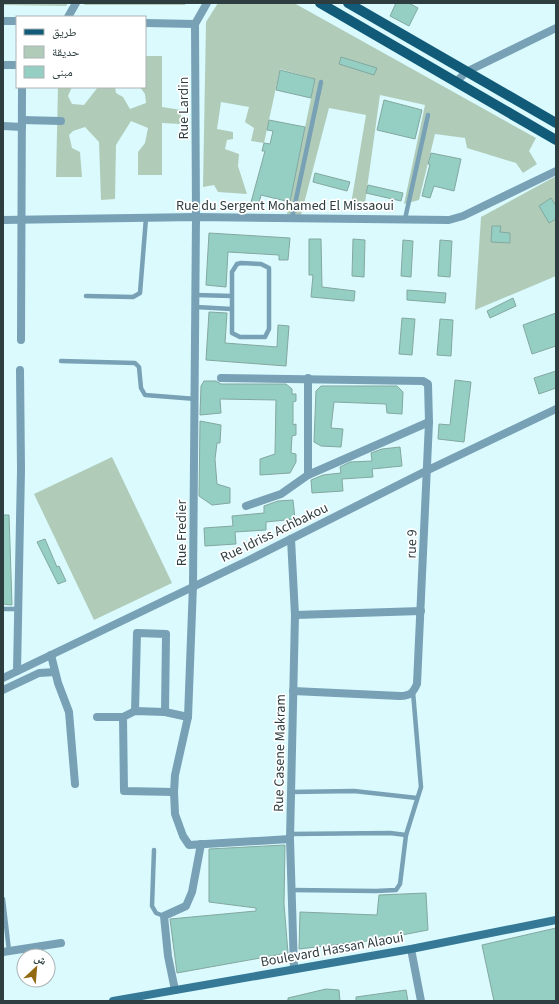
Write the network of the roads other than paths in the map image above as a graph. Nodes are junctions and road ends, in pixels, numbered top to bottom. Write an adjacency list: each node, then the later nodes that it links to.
1 (76, 3): 5 (street)
2 (207, 3): 9 (street)
3 (320, 3): 14 (main road)
4 (348, 3): 13 (main road)
5 (69, 16)
6 (3, 21): 7 (street)
7 (16, 21)
8 (146, 23): 9 (street)
9 (195, 24): 24 (street, Rue Lardin)
10 (556, 28): 13 (street)
11 (3, 65): 12 (street)
12 (16, 65)
13 (466, 72): 14 (street); 20 (main road)
14 (456, 81): 22 (main road)
15 (322, 82): 26 (lane)
16 (22, 88): 19 (street)
17 (428, 115): 27 (lane)
18 (61, 121): 19 (street)
19 (22, 123): 21 (street); 29 (street)
20 (556, 123)
21 (3, 126)
22 (556, 140)
23 (556, 171): 27 (street, Rue du Sergent Mohamed El Missaoui)
24 (196, 217): 25 (street, Rue du Sergent Mohamed El Missaoui); 26 (street, Rue du Sergent Mohamed El Missaoui); 30 (street, Rue Fredier)
25 (146, 218): 29 (street, Rue du Sergent Mohamed El Missaoui); 31 (lane)
26 (292, 218): 27 (street, Rue du Sergent Mohamed El Missaoui)
27 (405, 219)
28 (3, 220): 29 (street, Rue du Sergent Mohamed El Missaoui)
29 (21, 220): 35 (street)
30 (196, 295): 32 (lane); 33 (street, Rue Fredier)
31 (86, 296)
32 (232, 296): 34 (lane); 34 (lane)
33 (196, 307): 34 (lane); 40 (street, Rue Fredier)
34 (232, 309)
35 (21, 340)
36 (61, 361): 40 (lane)
37 (20, 370): 49 (street)
38 (221, 378): 39 (street)
39 (308, 378): 42 (street, rue 9); 44 (street)
40 (196, 399): 47 (street, Rue Fredier)
41 (556, 409): 43 (street, Rue Idriss Achbakou)
42 (429, 422): 43 (street, rue 9); 44 (street)
43 (426, 471): 46 (street, Rue Idriss Achbakou); 50 (street, rue 9)
44 (308, 475): 45 (street)
45 (246, 506)
46 (291, 539): 47 (street, Rue Idriss Achbakou); 51 (street, Rue Casene Makram)
47 (193, 585): 52 (street, Rue Idriss Achbakou); 63 (street, Rue Fredier)
48 (3, 609): 49 (lane)
49 (18, 609): 53 (street)
50 (421, 611): 51 (street); 58 (street, rue 9)
51 (295, 615): 57 (street, Rue Casene Makram)
52 (51, 654): 53 (street, Rue Idriss Achbakou); 54 (street)
53 (17, 670): 55 (street, Rue Idriss Achbakou)
54 (55, 672): 56 (street); 64 (street)
55 (3, 678)
56 (3, 690)
57 (294, 691): 58 (street); 66 (street, Rue Casene Makram)
58 (413, 692): 67 (lane)
59 (135, 711): 60 (street); 60 (street); 62 (street)
60 (165, 712): 63 (street)
61 (97, 717): 62 (street)
62 (123, 717): 65 (street)
63 (188, 717): 65 (street, Rue Fredier)
64 (75, 784)
65 (174, 792): 70 (street, Rue Fredier)
66 (291, 792): 67 (lane); 69 (street, Rue Casene Makram)
67 (417, 798): 68 (lane)
68 (406, 835): 69 (lane); 72 (lane)
69 (290, 836): 70 (street); 72 (street, Rue Casene Makram)
70 (201, 844): 74 (street)
71 (154, 850): 74 (lane)
72 (292, 890): 79 (street, Rue Casene Makram)
73 (3, 899): 78 (lane)
74 (164, 916): 80 (street)
75 (556, 920): 77 (street, Boulevard Hassan Alaoui)
76 (61, 943): 78 (street)
77 (411, 949): 79 (street, Boulevard Hassan Alaoui); 82 (street)
78 (6, 951)
79 (294, 968): 80 (street, Boulevard Hassan Alaoui)
80 (175, 990): 81 (street, Boulevard Hassan Alaoui)
81 (113, 1001)
82 (420, 1001)

